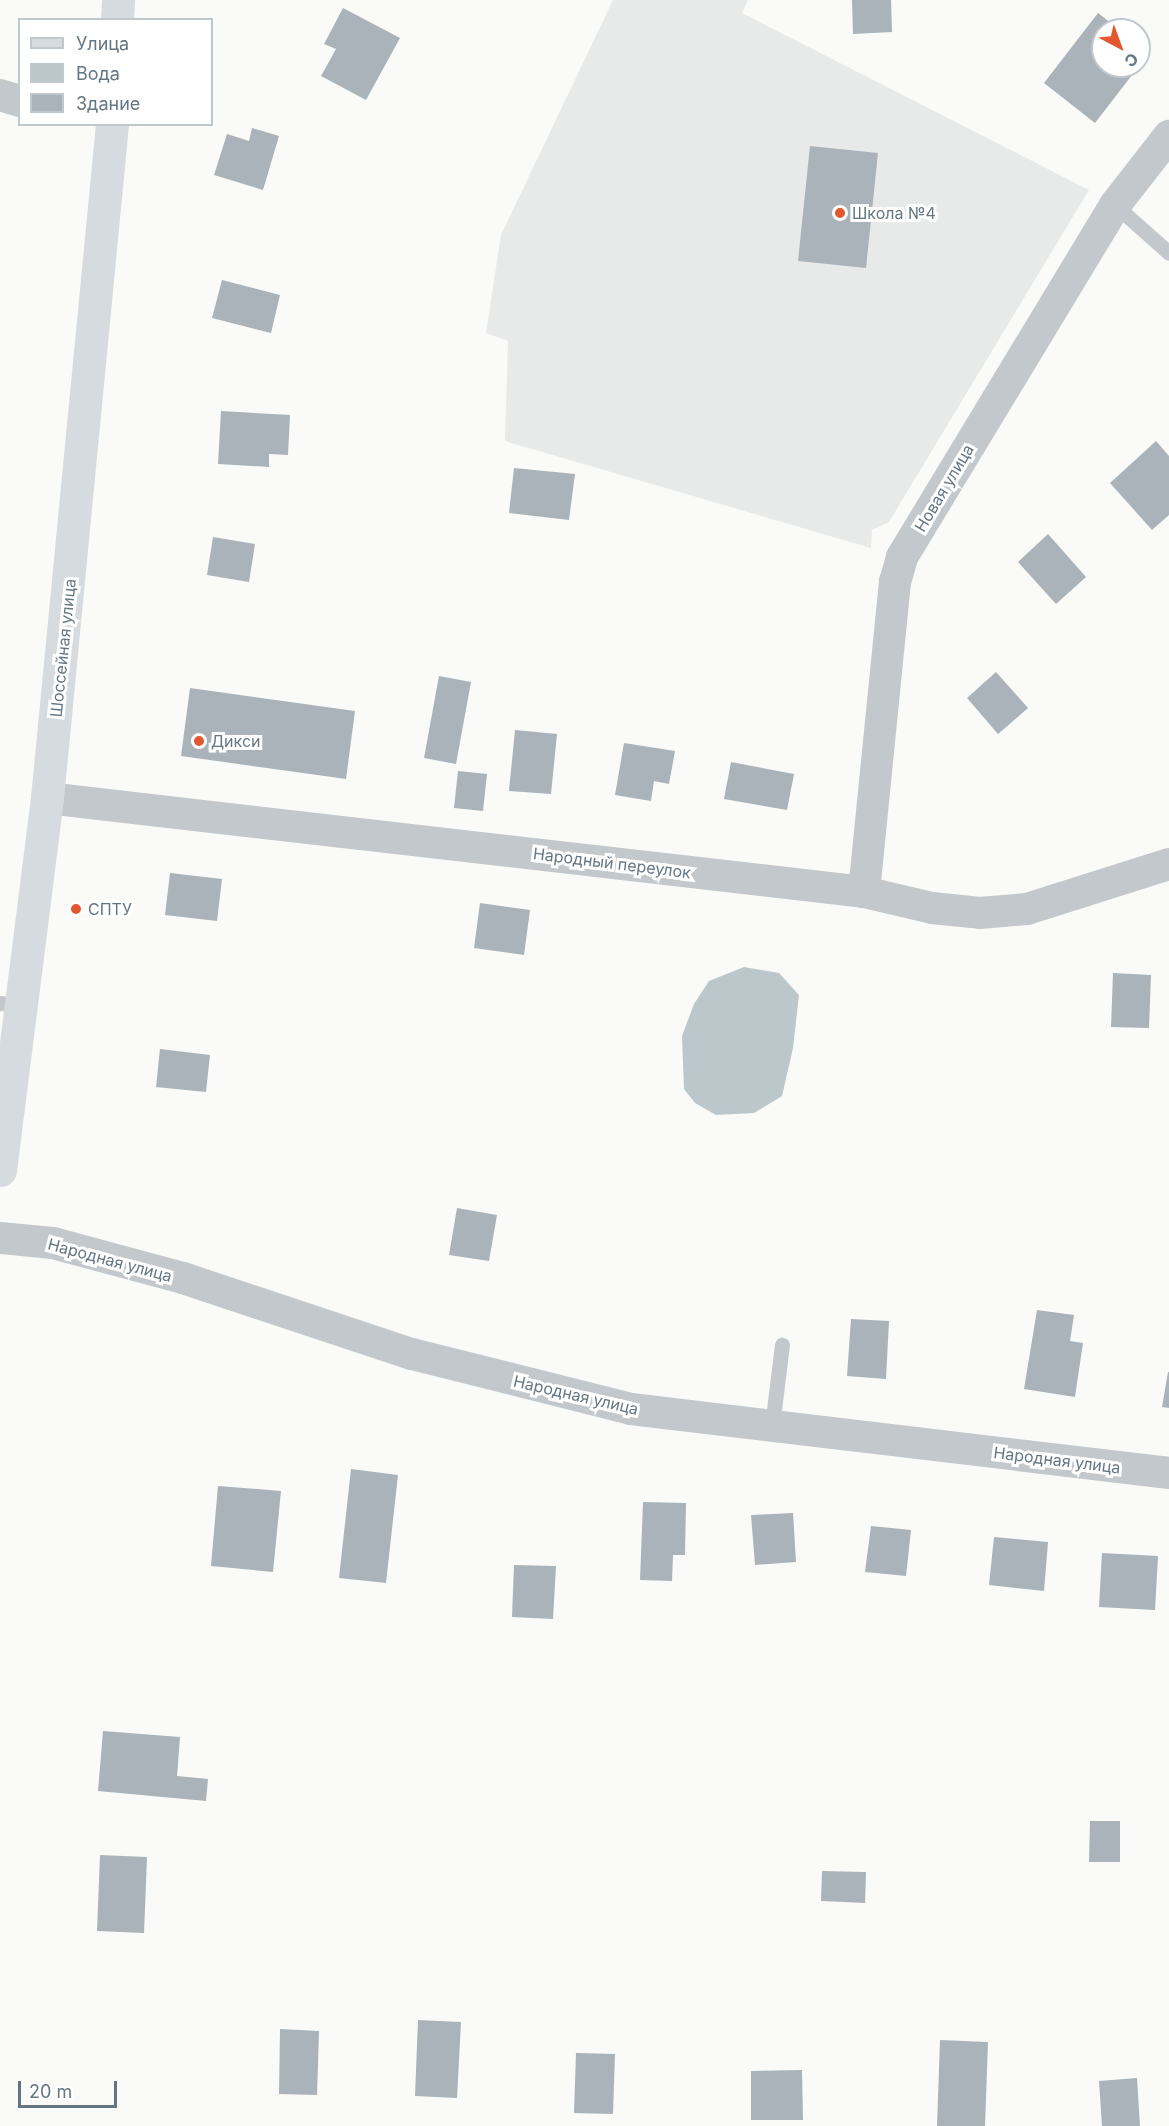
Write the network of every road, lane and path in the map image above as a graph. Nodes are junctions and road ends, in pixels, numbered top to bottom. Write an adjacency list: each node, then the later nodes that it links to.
1 (118, 0): 2 (main road)
2 (117, 18)
3 (0, 95): 4 (street)
4 (18, 100)
5 (112, 126): 9 (main road, Шоссейная улица)
6 (1169, 136): 7 (street, Новая улица)
7 (1115, 205): 8 (lane); 11 (street, Новая улица)
8 (1169, 253)
9 (47, 798): 11 (street, Народный переулок); 12 (main road, Шоссейная улица)
10 (1169, 864): 11 (street, Народный переулок)
11 (864, 892)
12 (11, 1004): 13 (main road, Шоссейная улица)
13 (0, 1170)
14 (0, 1238): 16 (street, Народная улица)
15 (782, 1345): 16 (lane)
16 (772, 1426): 17 (street, Народная улица)
17 (1169, 1473)

